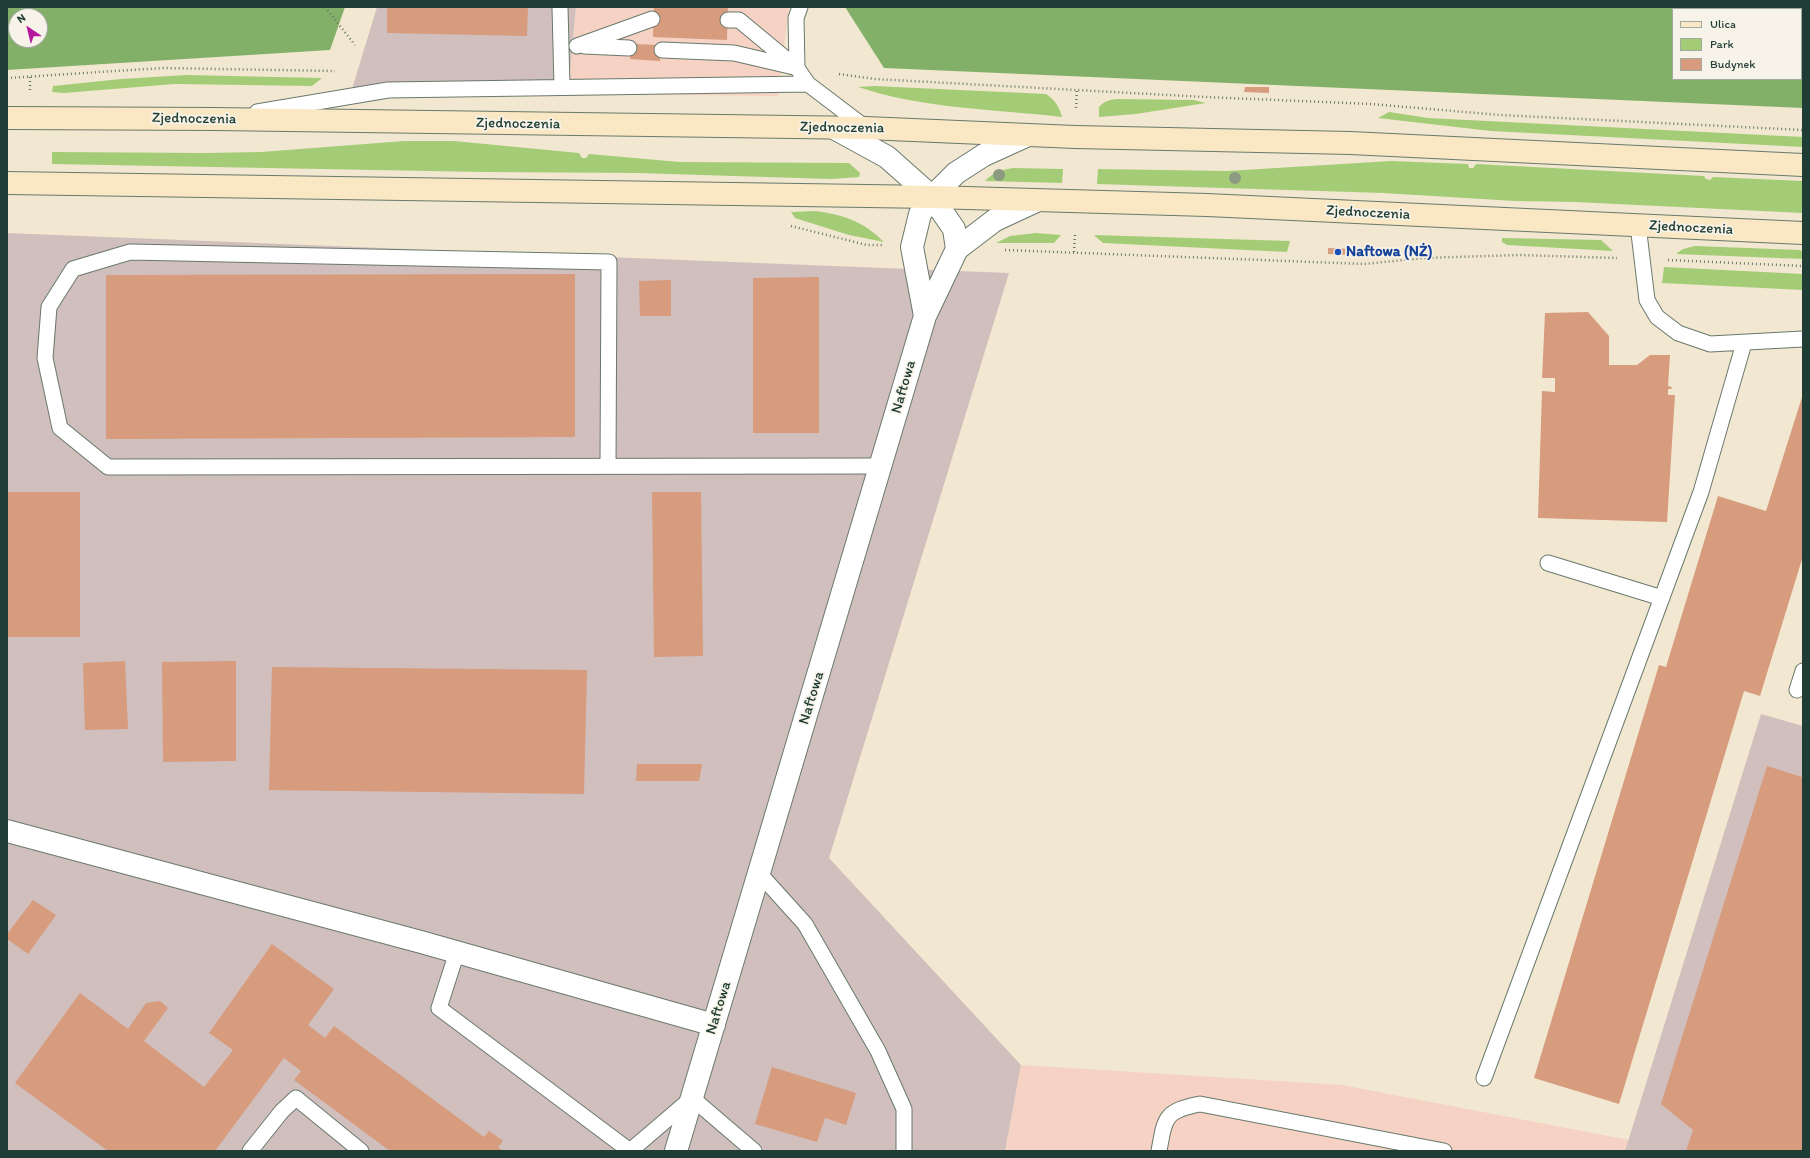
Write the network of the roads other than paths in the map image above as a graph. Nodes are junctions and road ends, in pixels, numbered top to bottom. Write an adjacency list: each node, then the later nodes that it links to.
1 (560, 7): 5 (lane)
2 (800, 7): 9 (lane)
3 (652, 19): 6 (lane)
4 (728, 20): 9 (lane)
5 (561, 45): 6 (lane); 11 (lane)
6 (577, 46): 7 (lane)
7 (629, 48)
8 (662, 50): 9 (lane)
9 (797, 68): 10 (lane)
10 (808, 84): 11 (lane); 15 (lane)
11 (562, 87): 13 (lane)
12 (8, 119): 13 (main road, Zjednoczenia)
13 (215, 119): 14 (main road, Zjednoczenia)
14 (834, 128): 15 (main road, Zjednoczenia); 19 (street)
15 (866, 128): 16 (main road, Zjednoczenia)
16 (1028, 135): 17 (main road, Zjednoczenia); 19 (street, Zjednoczenia)
17 (1803, 165)
18 (7, 183): 19 (main road, Zjednoczenia)
19 (932, 197): 20 (main road, Zjednoczenia); 23 (street); 24 (street, Zjednoczenia)
20 (1036, 201): 21 (main road, Zjednoczenia); 23 (street, Naftowa)
21 (1638, 226): 22 (main road, Zjednoczenia); 26 (lane)
22 (1803, 233)
23 (957, 248): 24 (street, Naftowa)
24 (925, 316): 28 (street, Naftowa)
25 (1803, 339): 26 (lane)
26 (1744, 343): 30 (lane)
27 (608, 466): 27 (lane); 28 (lane)
28 (881, 466): 34 (street, Naftowa)
29 (1548, 563): 30 (lane)
30 (1662, 598): 37 (lane)
31 (1803, 671): 32 (lane)
32 (1797, 690)
33 (7, 831): 35 (street)
34 (759, 873): 36 (street, Naftowa); 44 (lane)
35 (457, 952): 36 (street); 41 (lane)
36 (714, 1025): 38 (street, Naftowa)
37 (1484, 1078)
38 (692, 1098): 41 (lane); 42 (street, Naftowa); 43 (lane)
39 (250, 1151): 40 (lane)
40 (361, 1151)
41 (630, 1151)
42 (676, 1151)
43 (754, 1151)
44 (904, 1151)
45 (1159, 1151): 46 (lane)
46 (1444, 1151)

